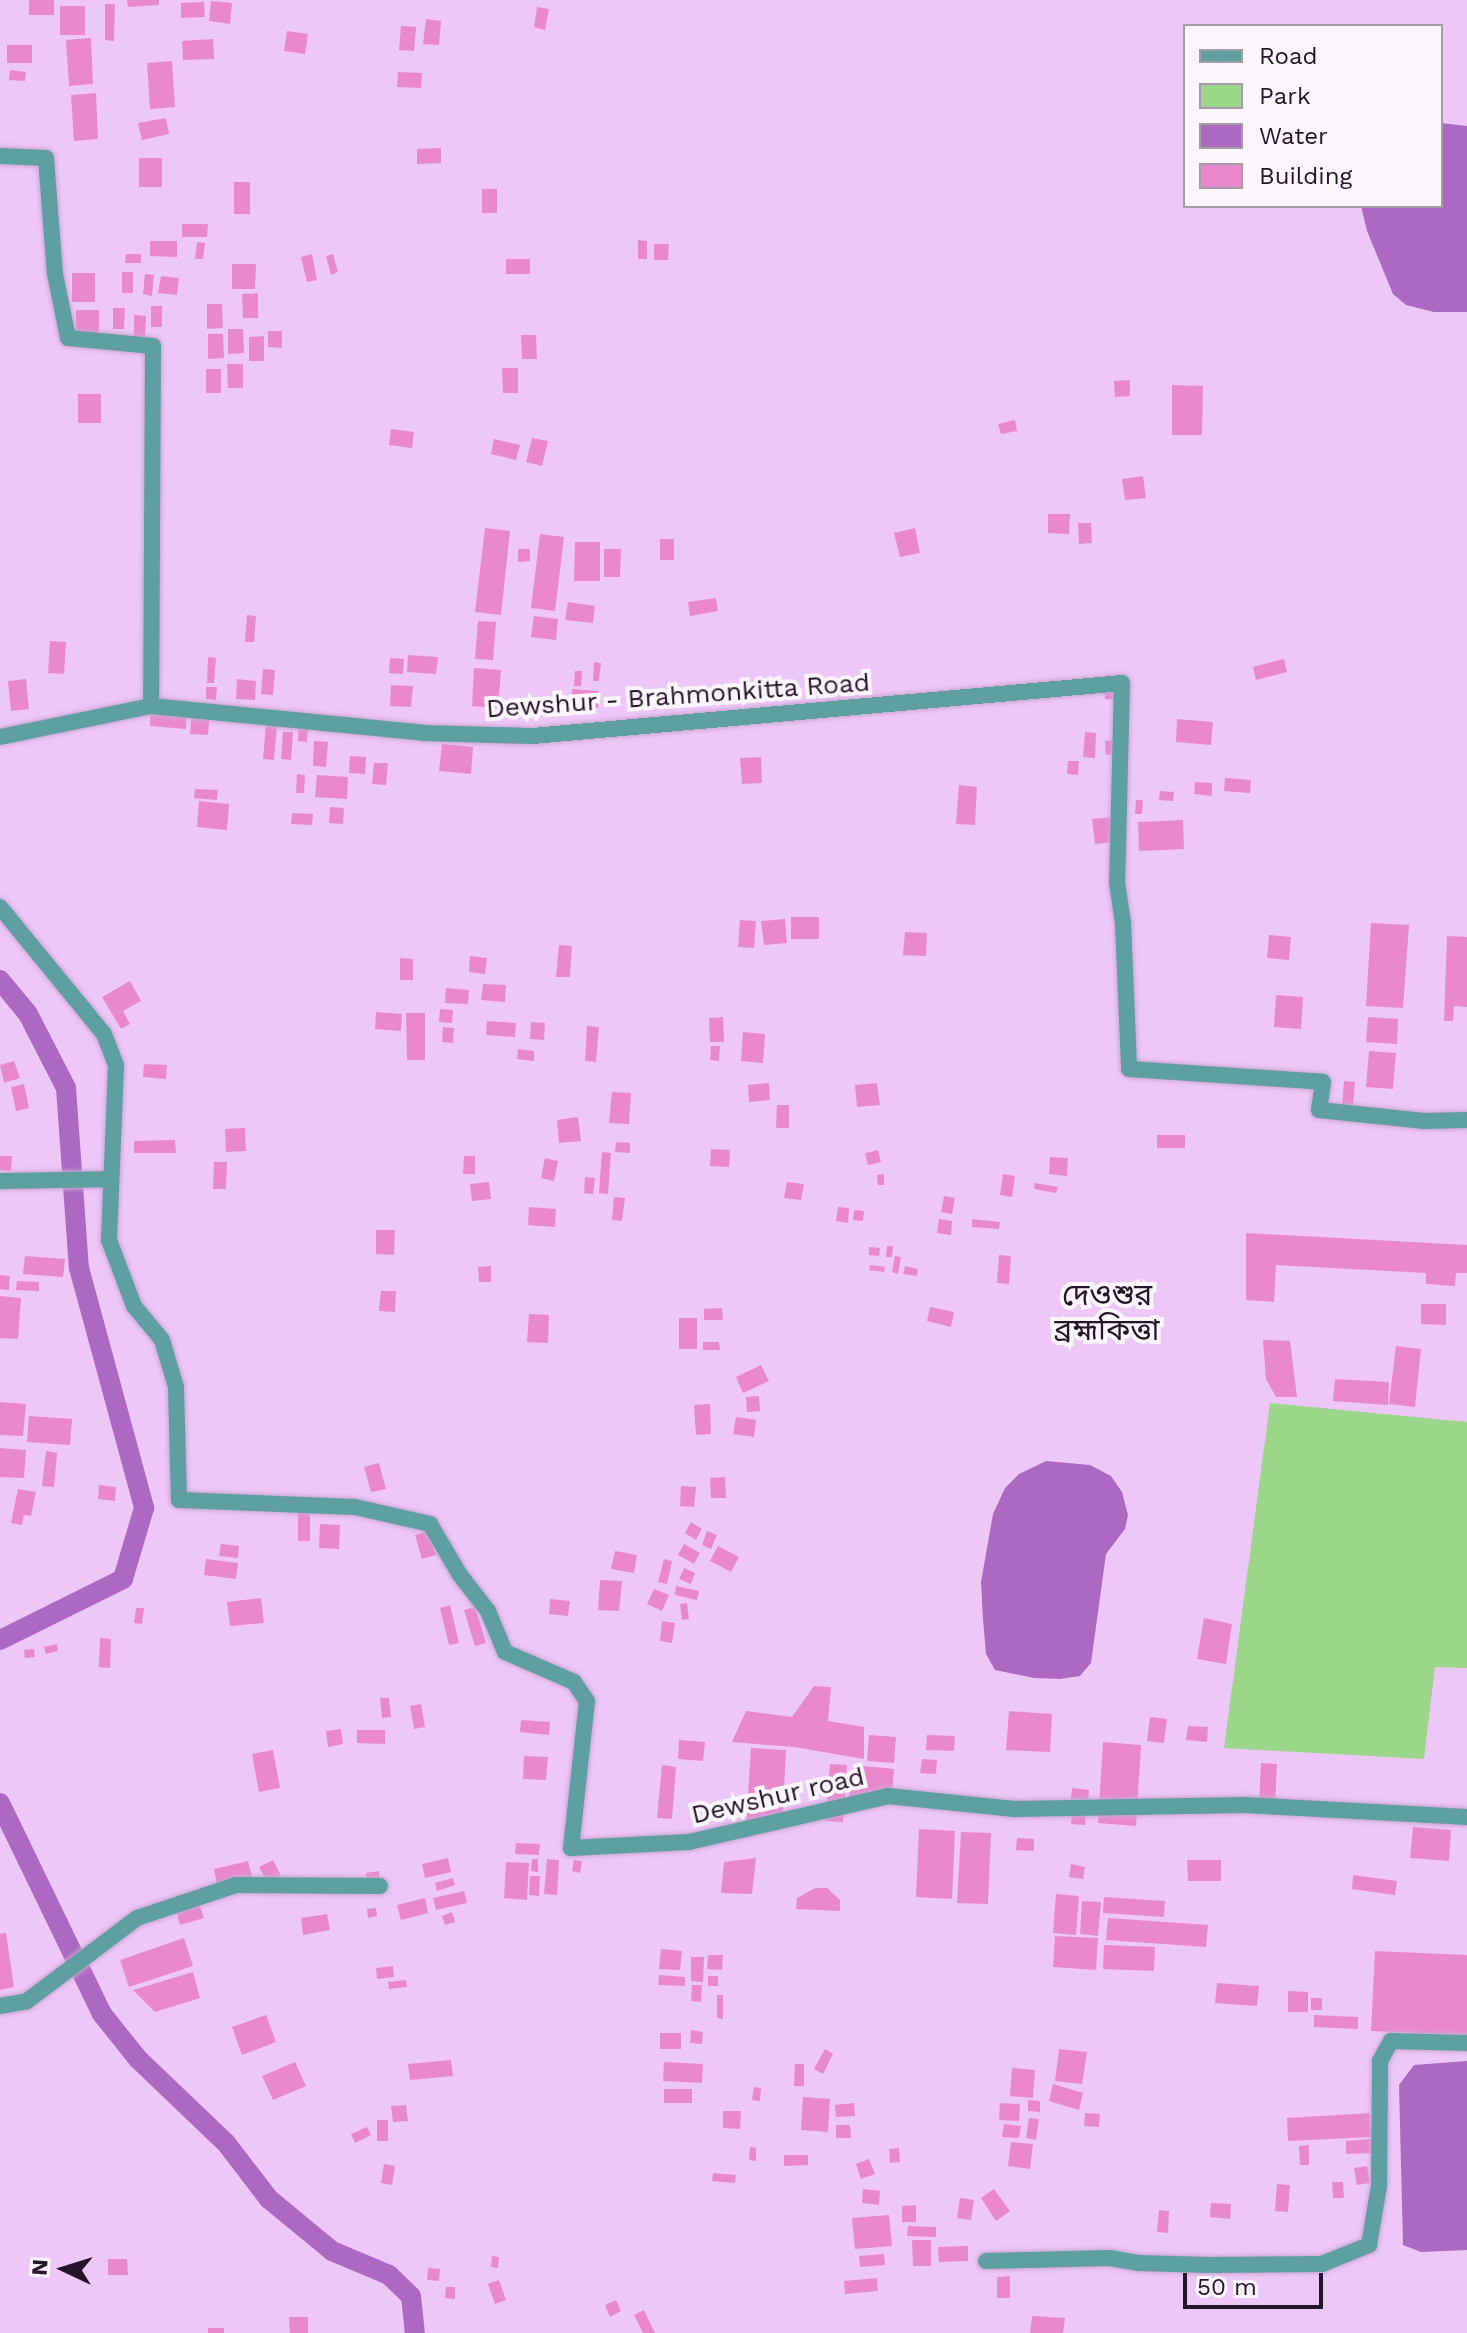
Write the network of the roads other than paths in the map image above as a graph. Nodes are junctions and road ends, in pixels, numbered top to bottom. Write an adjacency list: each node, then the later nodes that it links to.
1 (0, 156): 2 (street)
2 (151, 706): 3 (street, Dewshur - Brahmonkitta Road); 5 (street, Dewshur - Brahmonkitta Road)
3 (0, 737)
4 (0, 907): 6 (street)
5 (1467, 1120)
6 (111, 1179): 7 (street); 8 (street, Dewshur road)
7 (0, 1181)
8 (1467, 1817)
9 (380, 1886): 10 (street)
10 (0, 2006)
11 (1467, 2043): 12 (street)
12 (986, 2261)

